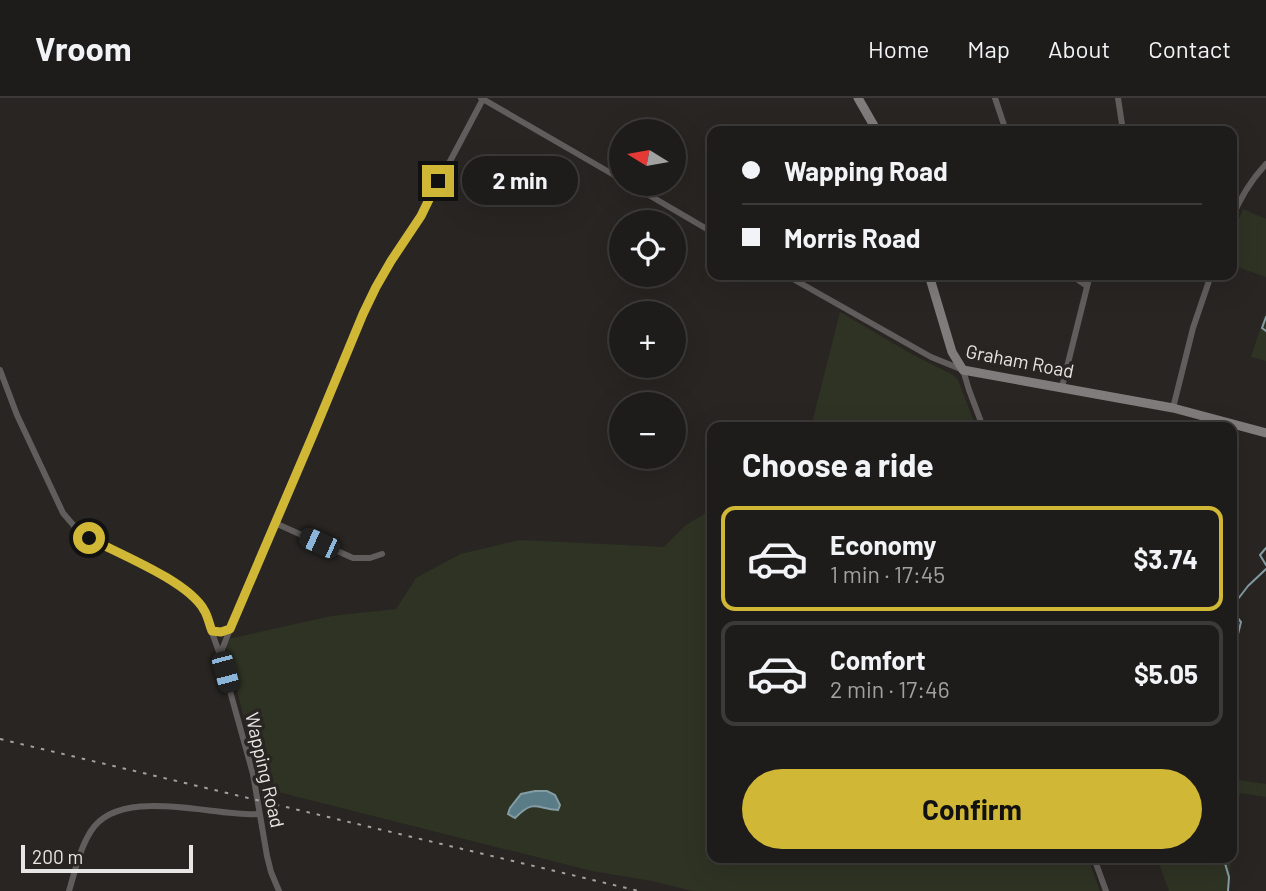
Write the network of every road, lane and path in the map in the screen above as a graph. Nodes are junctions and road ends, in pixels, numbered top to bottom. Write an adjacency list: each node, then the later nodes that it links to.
1 (859, 98): 5 (street)
2 (995, 98): 6 (street)
3 (1118, 98): 7 (street)
4 (482, 99): 9 (street); 27 (street)
5 (874, 126)
6 (1004, 126)
7 (1122, 126)
8 (1266, 164): 11 (street)
9 (609, 172)
10 (650, 196): 12 (street)
11 (1237, 208)
12 (707, 229)
13 (795, 280): 20 (street, Graham Road)
14 (930, 280): 20 (street)
15 (1078, 280): 18 (street)
16 (1089, 280): 18 (street)
17 (1209, 280): 22 (street)
18 (1087, 286): 21 (street)
19 (0, 370): 30 (street, Wapping Road)
20 (963, 370): 21 (street, Graham Road); 23 (street)
21 (1062, 387): 22 (street, Graham Road)
22 (1173, 408): 24 (street, Graham Road)
23 (981, 422)
24 (1225, 422)
25 (1237, 425): 26 (street, Graham Road)
26 (1266, 433)
27 (275, 523): 28 (street); 29 (street)
28 (382, 554)
29 (230, 629): 30 (street); 31 (street)
30 (212, 631): 31 (street, Wapping Road)
31 (220, 655): 32 (street, Wapping Road)
32 (259, 814): 34 (street); 35 (street, Wapping Road)
33 (1096, 863): 36 (street)
34 (69, 891)
35 (279, 891)
36 (1106, 891)

